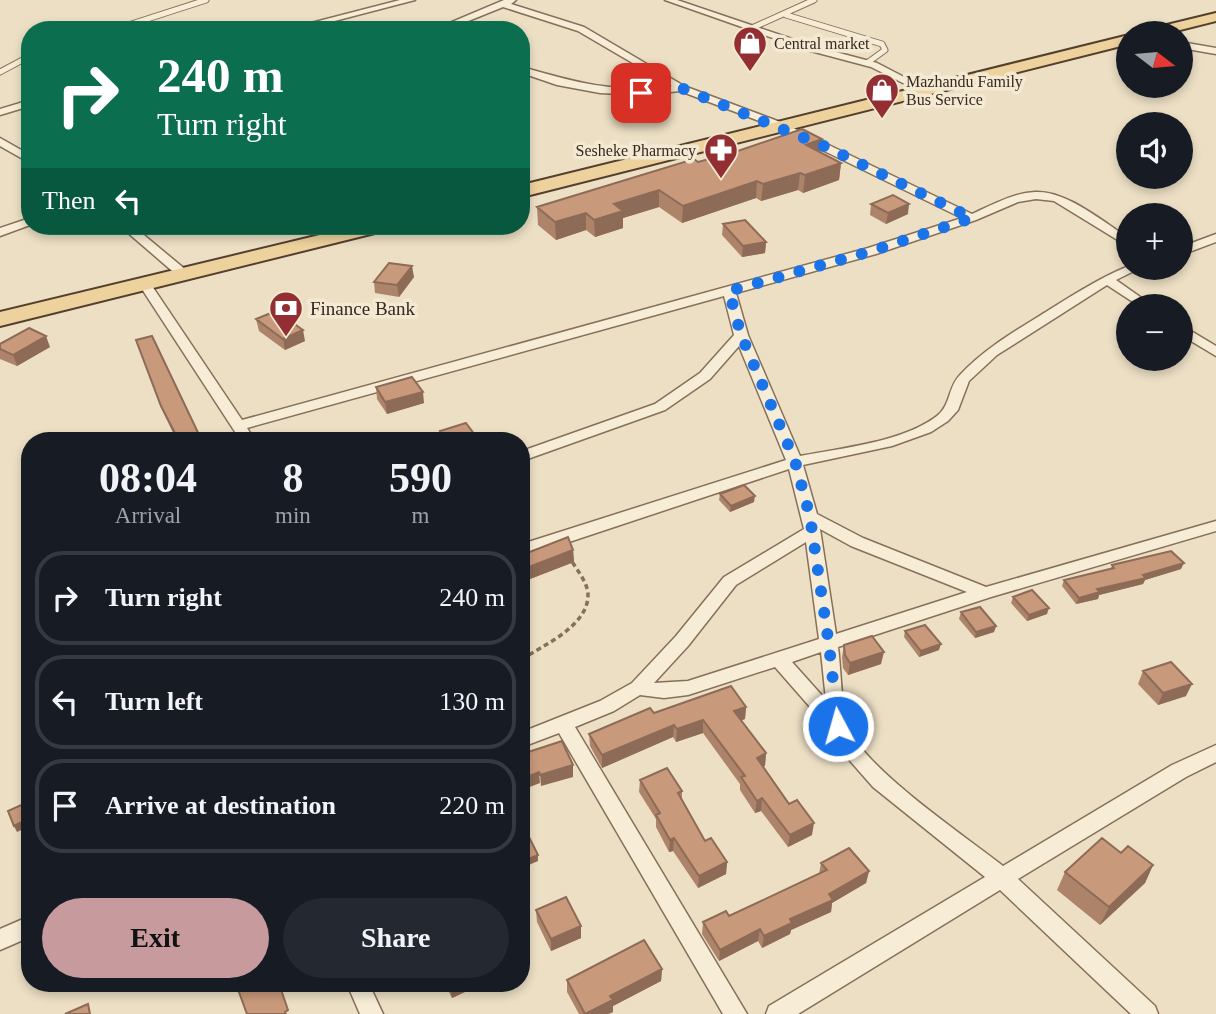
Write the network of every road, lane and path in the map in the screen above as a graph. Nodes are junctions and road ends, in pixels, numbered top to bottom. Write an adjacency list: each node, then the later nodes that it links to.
1 (206, 0): 8 (lane)
2 (411, 0): 9 (street)
3 (669, 0): 12 (street)
4 (814, 0): 6 (lane)
5 (508, 2): 10 (street); 20 (street)
6 (786, 15): 12 (lane); 17 (lane)
7 (1216, 17): 11 (main road)
8 (141, 21)
9 (325, 21)
10 (459, 21)
11 (1194, 22)
12 (752, 29): 17 (street)
13 (1116, 42): 21 (main road)
14 (1194, 47): 15 (street)
15 (1216, 51)
16 (21, 61): 18 (lane)
17 (867, 63): 21 (street)
18 (0, 72)
19 (530, 72): 20 (street)
20 (681, 88): 24 (street)
21 (924, 90): 24 (main road)
22 (21, 106): 23 (street)
23 (0, 112)
24 (779, 125): 27 (main road); 28 (street)
25 (0, 141): 26 (street)
26 (21, 154)
27 (530, 189)
28 (972, 218): 33 (street); 40 (street)
29 (21, 224): 30 (street)
30 (0, 232)
31 (137, 235): 36 (street)
32 (342, 235): 36 (main road)
33 (1116, 235)
34 (1216, 238): 35 (street)
35 (1193, 247)
36 (182, 273): 39 (main road)
37 (1116, 275): 38 (street)
38 (1107, 279): 41 (street); 49 (street)
39 (144, 284): 42 (main road); 46 (street)
40 (729, 291): 43 (street); 46 (street)
41 (1129, 294)
42 (0, 319)
43 (741, 335): 48 (street); 49 (street)
44 (1193, 337): 45 (street)
45 (1216, 352)
46 (238, 426): 47 (street)
47 (242, 432)
48 (530, 453)
49 (795, 461): 50 (street); 52 (street)
50 (811, 524): 54 (street); 55 (street); 58 (street)
51 (1216, 526): 54 (street)
52 (560, 539): 53 (street); 56 (path)
53 (530, 547)
54 (985, 593): 55 (street)
55 (829, 645): 57 (street); 60 (street)
56 (530, 653)
57 (779, 659): 58 (street); 60 (street)
58 (638, 688): 59 (street)
59 (563, 723): 61 (street); 68 (street)
60 (838, 726): 63 (street)
61 (530, 737)
62 (1216, 753): 63 (street)
63 (1001, 877): 69 (street); 70 (street)
64 (21, 930): 65 (street)
65 (0, 940)
66 (362, 992): 67 (street)
67 (372, 1014)
68 (736, 1014)
69 (776, 1014)
70 (1147, 1014)

